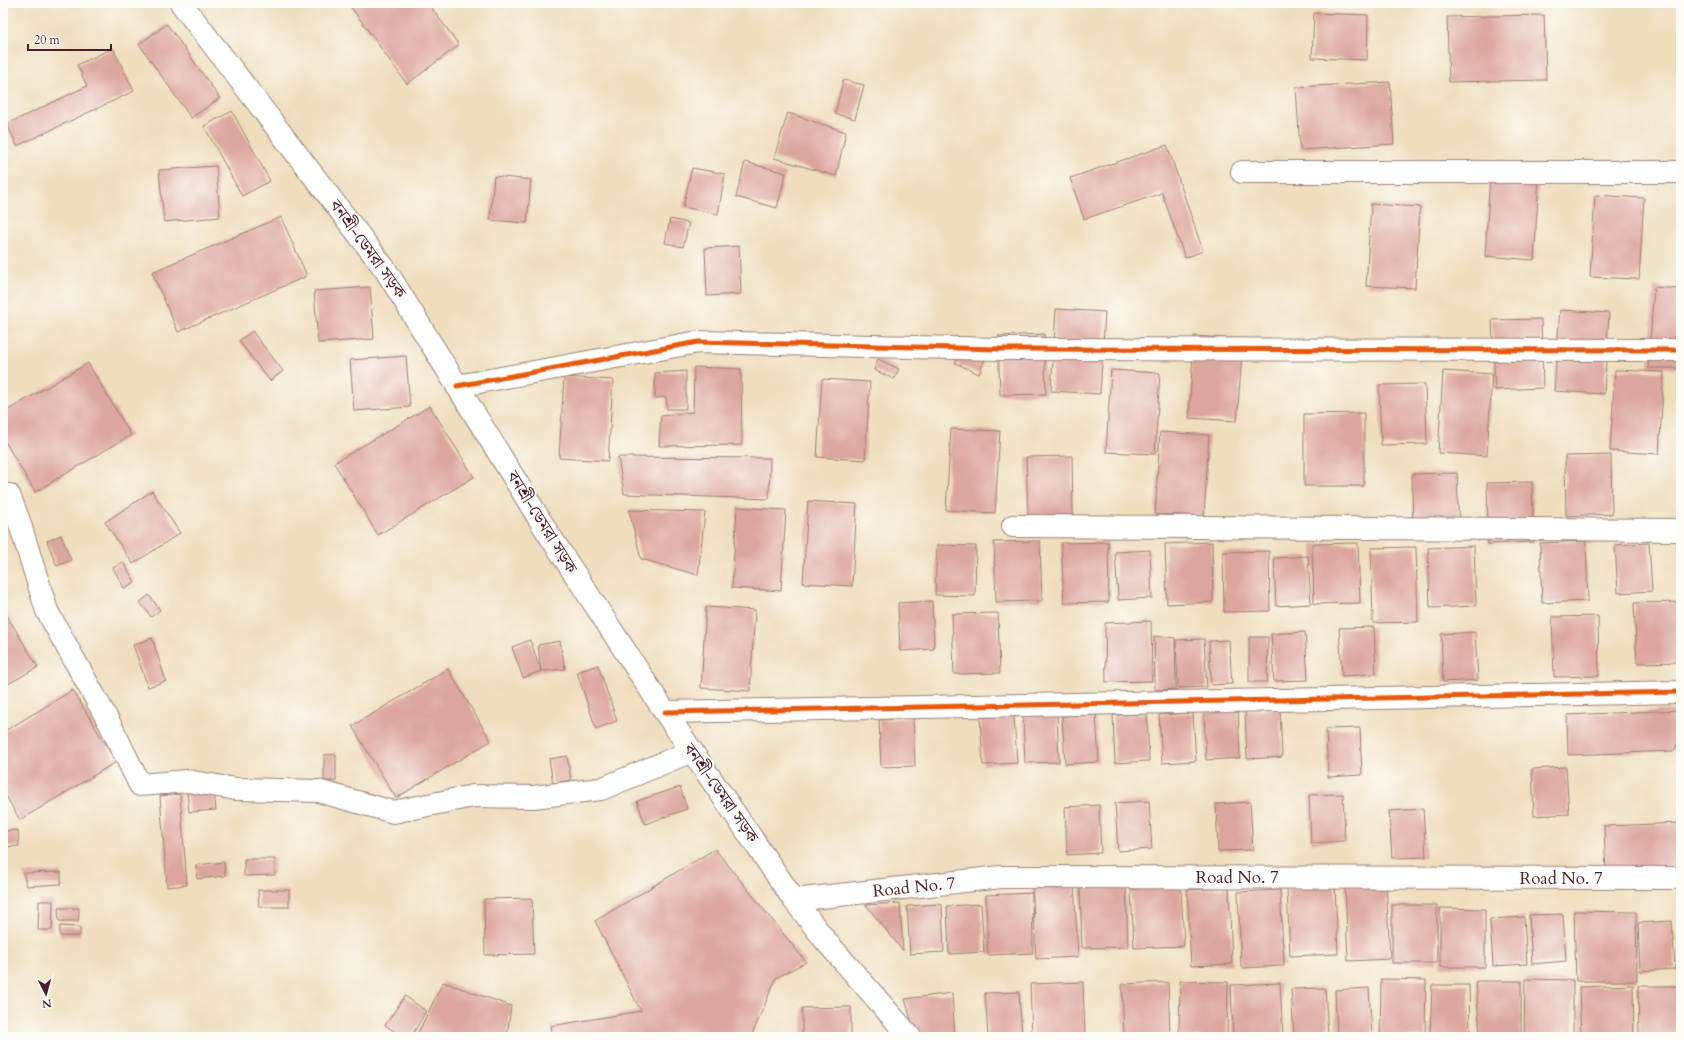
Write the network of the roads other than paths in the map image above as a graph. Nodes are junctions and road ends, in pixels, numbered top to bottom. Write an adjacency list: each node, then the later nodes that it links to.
1 (181, 3): 5 (street, বনশ্রী-ডেমরা সড়ক)
2 (1242, 172): 3 (street)
3 (1681, 172)
4 (1681, 350): 5 (street)
5 (457, 386): 10 (street, বনশ্রী-ডেমরা সড়ক)
6 (9, 495): 11 (street)
7 (1013, 526): 8 (street)
8 (1681, 530)
9 (1681, 692): 10 (street)
10 (665, 712): 11 (street, বনশ্রী-ডেমরা সড়ক)
11 (692, 751): 13 (street, বনশ্রী-ডেমরা সড়ক)
12 (1681, 878): 13 (street, Road No. 7)
13 (794, 900): 14 (street, বনশ্রী-ডেমরা সড়ক)
14 (910, 1037)

